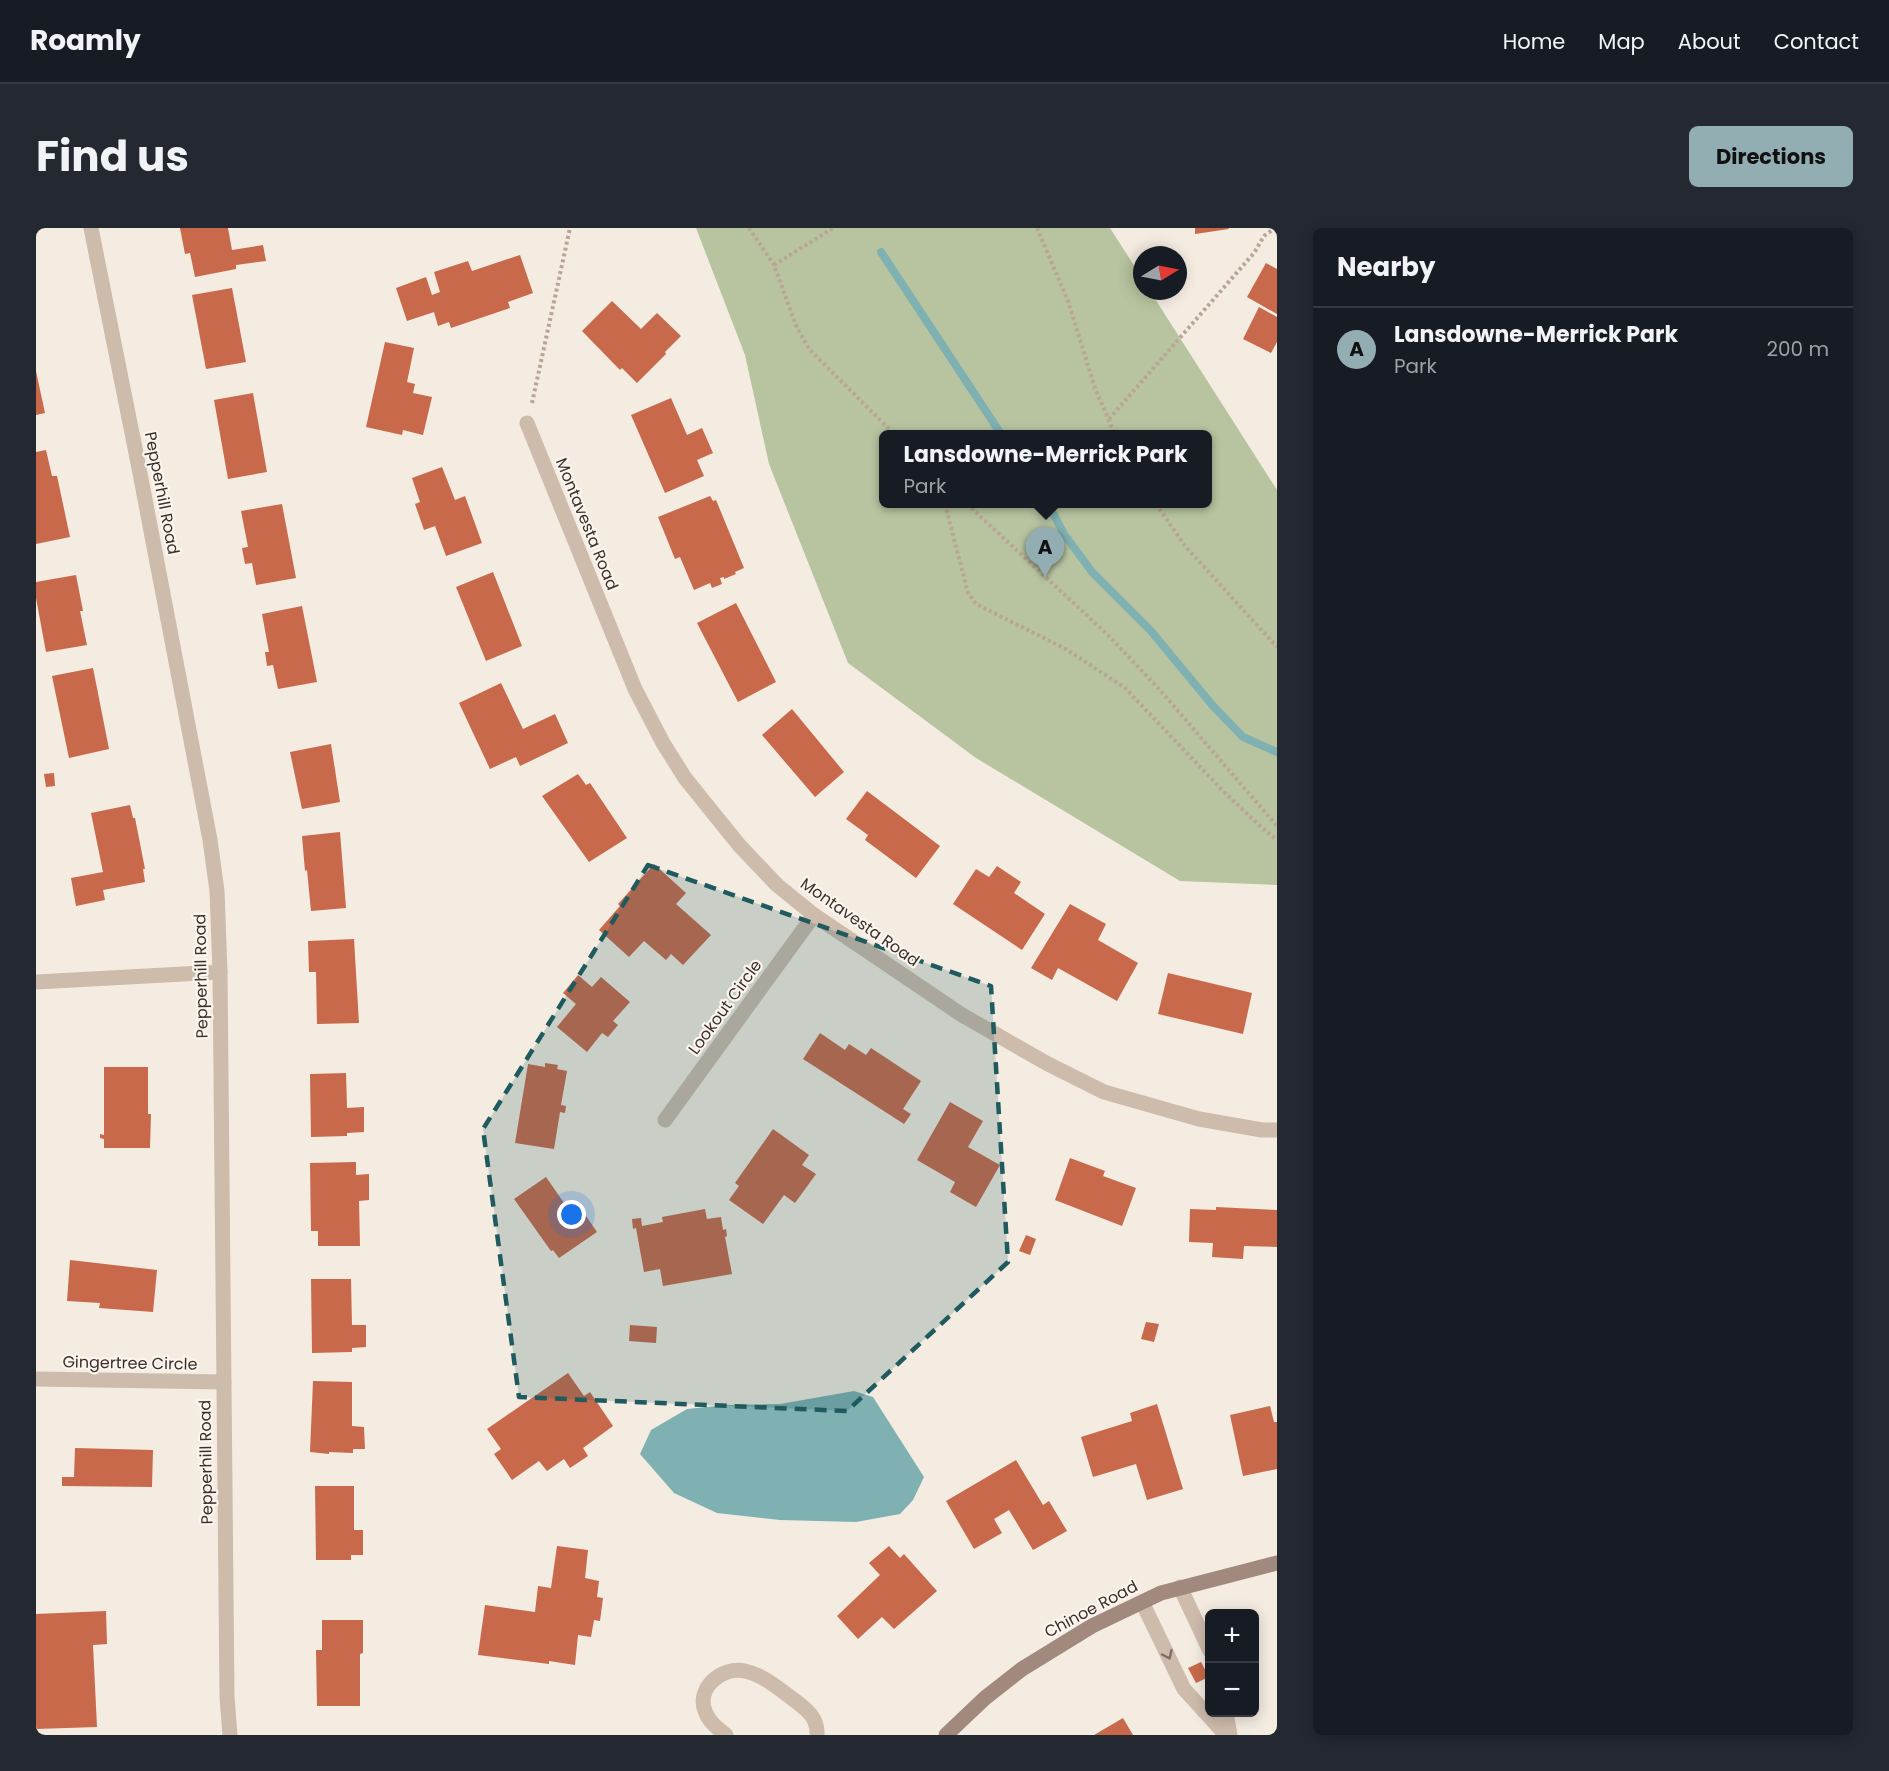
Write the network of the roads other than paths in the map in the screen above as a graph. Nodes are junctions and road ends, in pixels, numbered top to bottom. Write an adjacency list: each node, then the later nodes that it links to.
1 (91, 228): 4 (street, Pepperhill Road)
2 (527, 423): 3 (street, Montavesta Road)
3 (814, 915): 6 (street, Lookout Circle); 7 (street, Montavesta Road)
4 (220, 972): 5 (street); 9 (street, Pepperhill Road)
5 (36, 982)
6 (664, 1120)
7 (1277, 1130)
8 (36, 1379): 9 (street, Gingertree Circle)
9 (224, 1382): 15 (street, Pepperhill Road)
10 (1277, 1563): 11 (street, Chinoe Road)
11 (1180, 1587): 12 (street, Chinoe Road); 13 (street)
12 (1142, 1602): 18 (street, Chinoe Road); 19 (street, one-way to 19)
13 (1205, 1642)
14 (1227, 1717): 20 (street)
15 (230, 1735)
16 (726, 1735): 17 (street)
17 (818, 1735)
18 (946, 1735)
19 (1226, 1735)
20 (1230, 1735)

